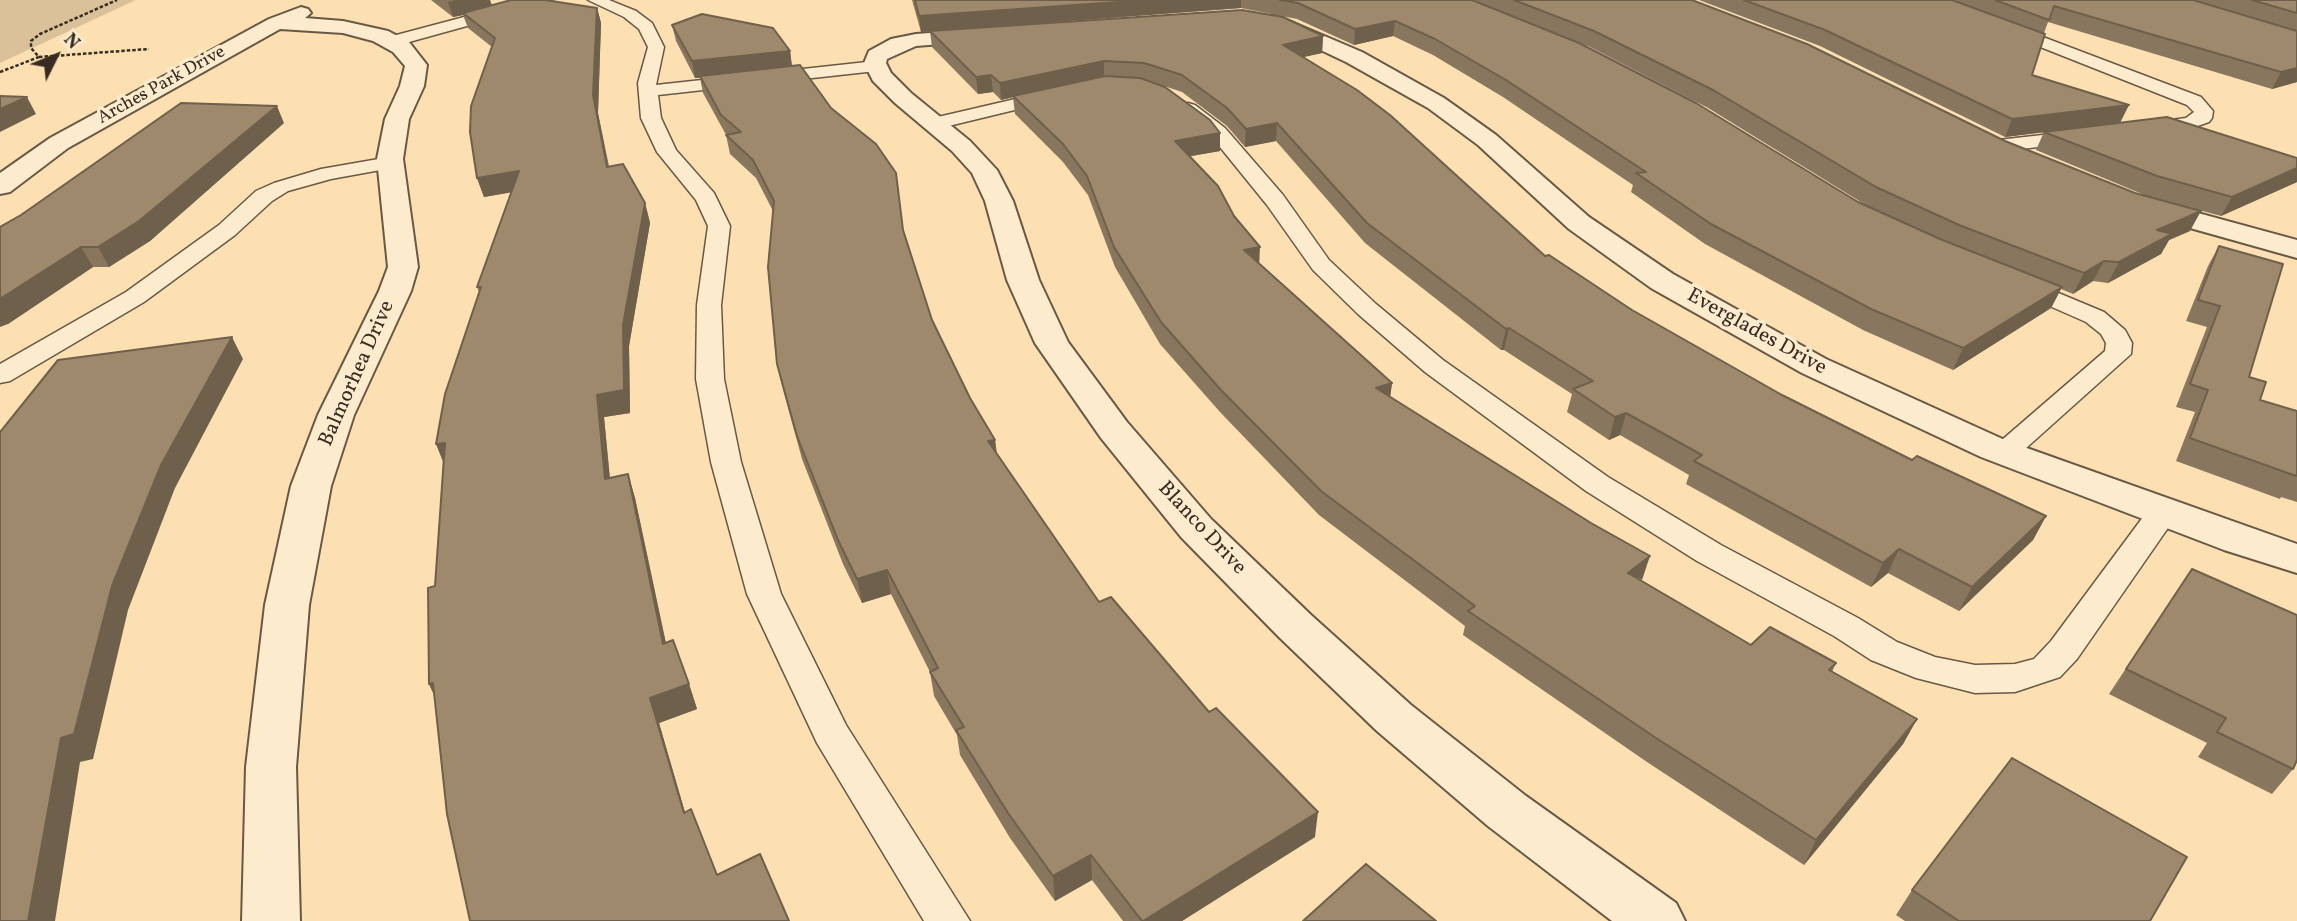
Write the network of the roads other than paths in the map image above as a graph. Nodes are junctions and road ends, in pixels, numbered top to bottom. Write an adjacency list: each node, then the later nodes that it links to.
1 (545, 0): 8 (lane)
2 (596, 0): 11 (lane)
3 (321, 5): 6 (street, Arches Park Drive)
4 (1262, 19): 25 (street, Everglades Drive)
5 (1986, 21): 14 (lane)
6 (276, 23): 8 (street, Balmorhea Drive); 20 (street, Arches Park Drive)
7 (1003, 34): 9 (street)
8 (391, 42): 18 (street, Balmorhea Drive)
9 (883, 56): 11 (lane); 13 (street, Blanco Drive)
10 (1074, 90): 13 (lane)
11 (648, 91): 29 (lane)
12 (1161, 92): 26 (lane)
13 (932, 124): 30 (street, Blanco Drive)
14 (2134, 130)
15 (1973, 134): 17 (street)
16 (2094, 135): 17 (lane)
17 (1998, 146): 19 (street)
18 (390, 163): 24 (lane); 28 (street, Balmorhea Drive)
19 (2046, 167)
20 (0, 186)
21 (2123, 199): 22 (street)
22 (2297, 249)
23 (2000, 276): 25 (lane)
24 (0, 374)
25 (2005, 452): 26 (street, Everglades Drive)
26 (2163, 512): 27 (street, Everglades Drive)
27 (2297, 559)
28 (271, 921)
29 (948, 921)
30 (1656, 921)

